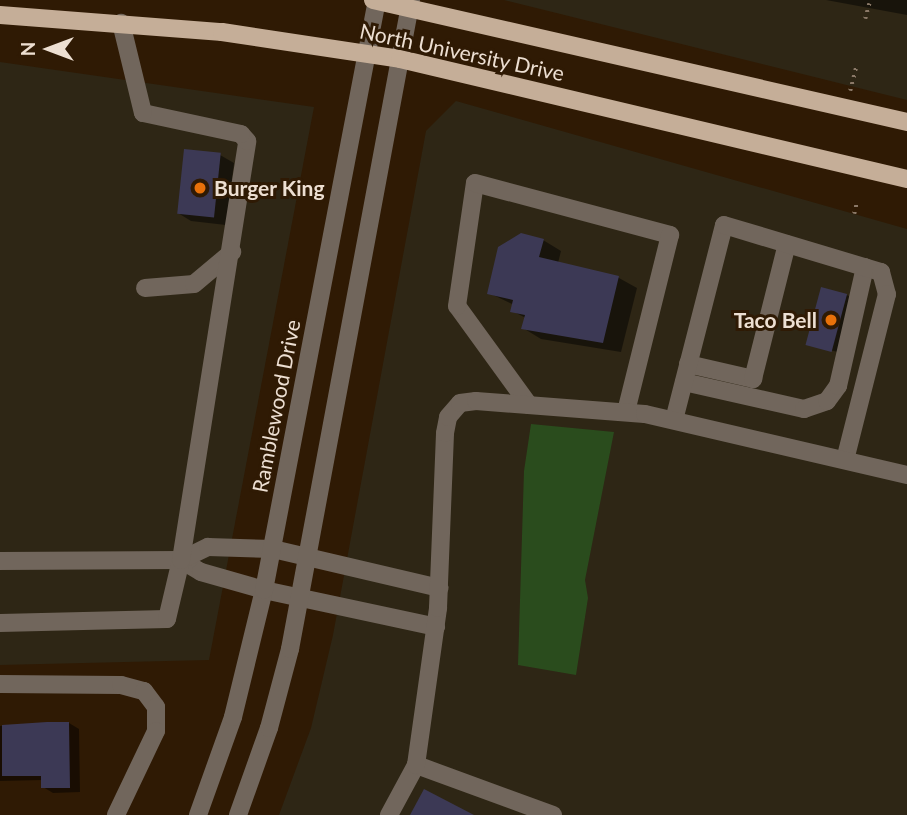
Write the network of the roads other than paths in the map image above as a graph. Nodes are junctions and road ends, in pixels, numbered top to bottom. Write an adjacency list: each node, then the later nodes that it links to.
1 (376, 0): 2 (main road, North University Drive); 5 (street, Ramblewood Drive)
2 (410, 4): 6 (street); 7 (main road, North University Drive)
3 (0, 15): 4 (main road, North University Drive)
4 (121, 23): 5 (main road, North University Drive); 10 (street)
5 (364, 53): 6 (main road, North University Drive); 19 (street, Ramblewood Drive)
6 (400, 60): 8 (main road, North University Drive); 20 (street)
7 (907, 122)
8 (907, 179)
9 (787, 244): 11 (street); 13 (street); 13 (street)
10 (232, 252): 12 (street); 21 (street)
11 (865, 267): 13 (street); 17 (street)
12 (145, 288)
13 (686, 373): 16 (street)
14 (529, 405): 15 (street); 15 (street); 23 (street)
15 (626, 412): 16 (street)
16 (674, 420): 17 (street)
17 (845, 460): 18 (street)
18 (907, 474)
19 (273, 550): 20 (street); 21 (street); 24 (street, Ramblewood Drive)
20 (308, 559): 23 (street); 25 (street)
21 (181, 560): 22 (street); 24 (street); 26 (street)
22 (0, 561)
23 (439, 588): 27 (street)
24 (264, 590): 25 (street); 31 (street, Ramblewood Drive)
25 (301, 598): 27 (street); 32 (street)
26 (0, 622)
27 (436, 627): 29 (street)
28 (0, 684): 30 (street)
29 (416, 765): 33 (street); 34 (street)
30 (116, 815)
31 (198, 815)
32 (238, 815)
33 (388, 815)
34 (553, 815)

